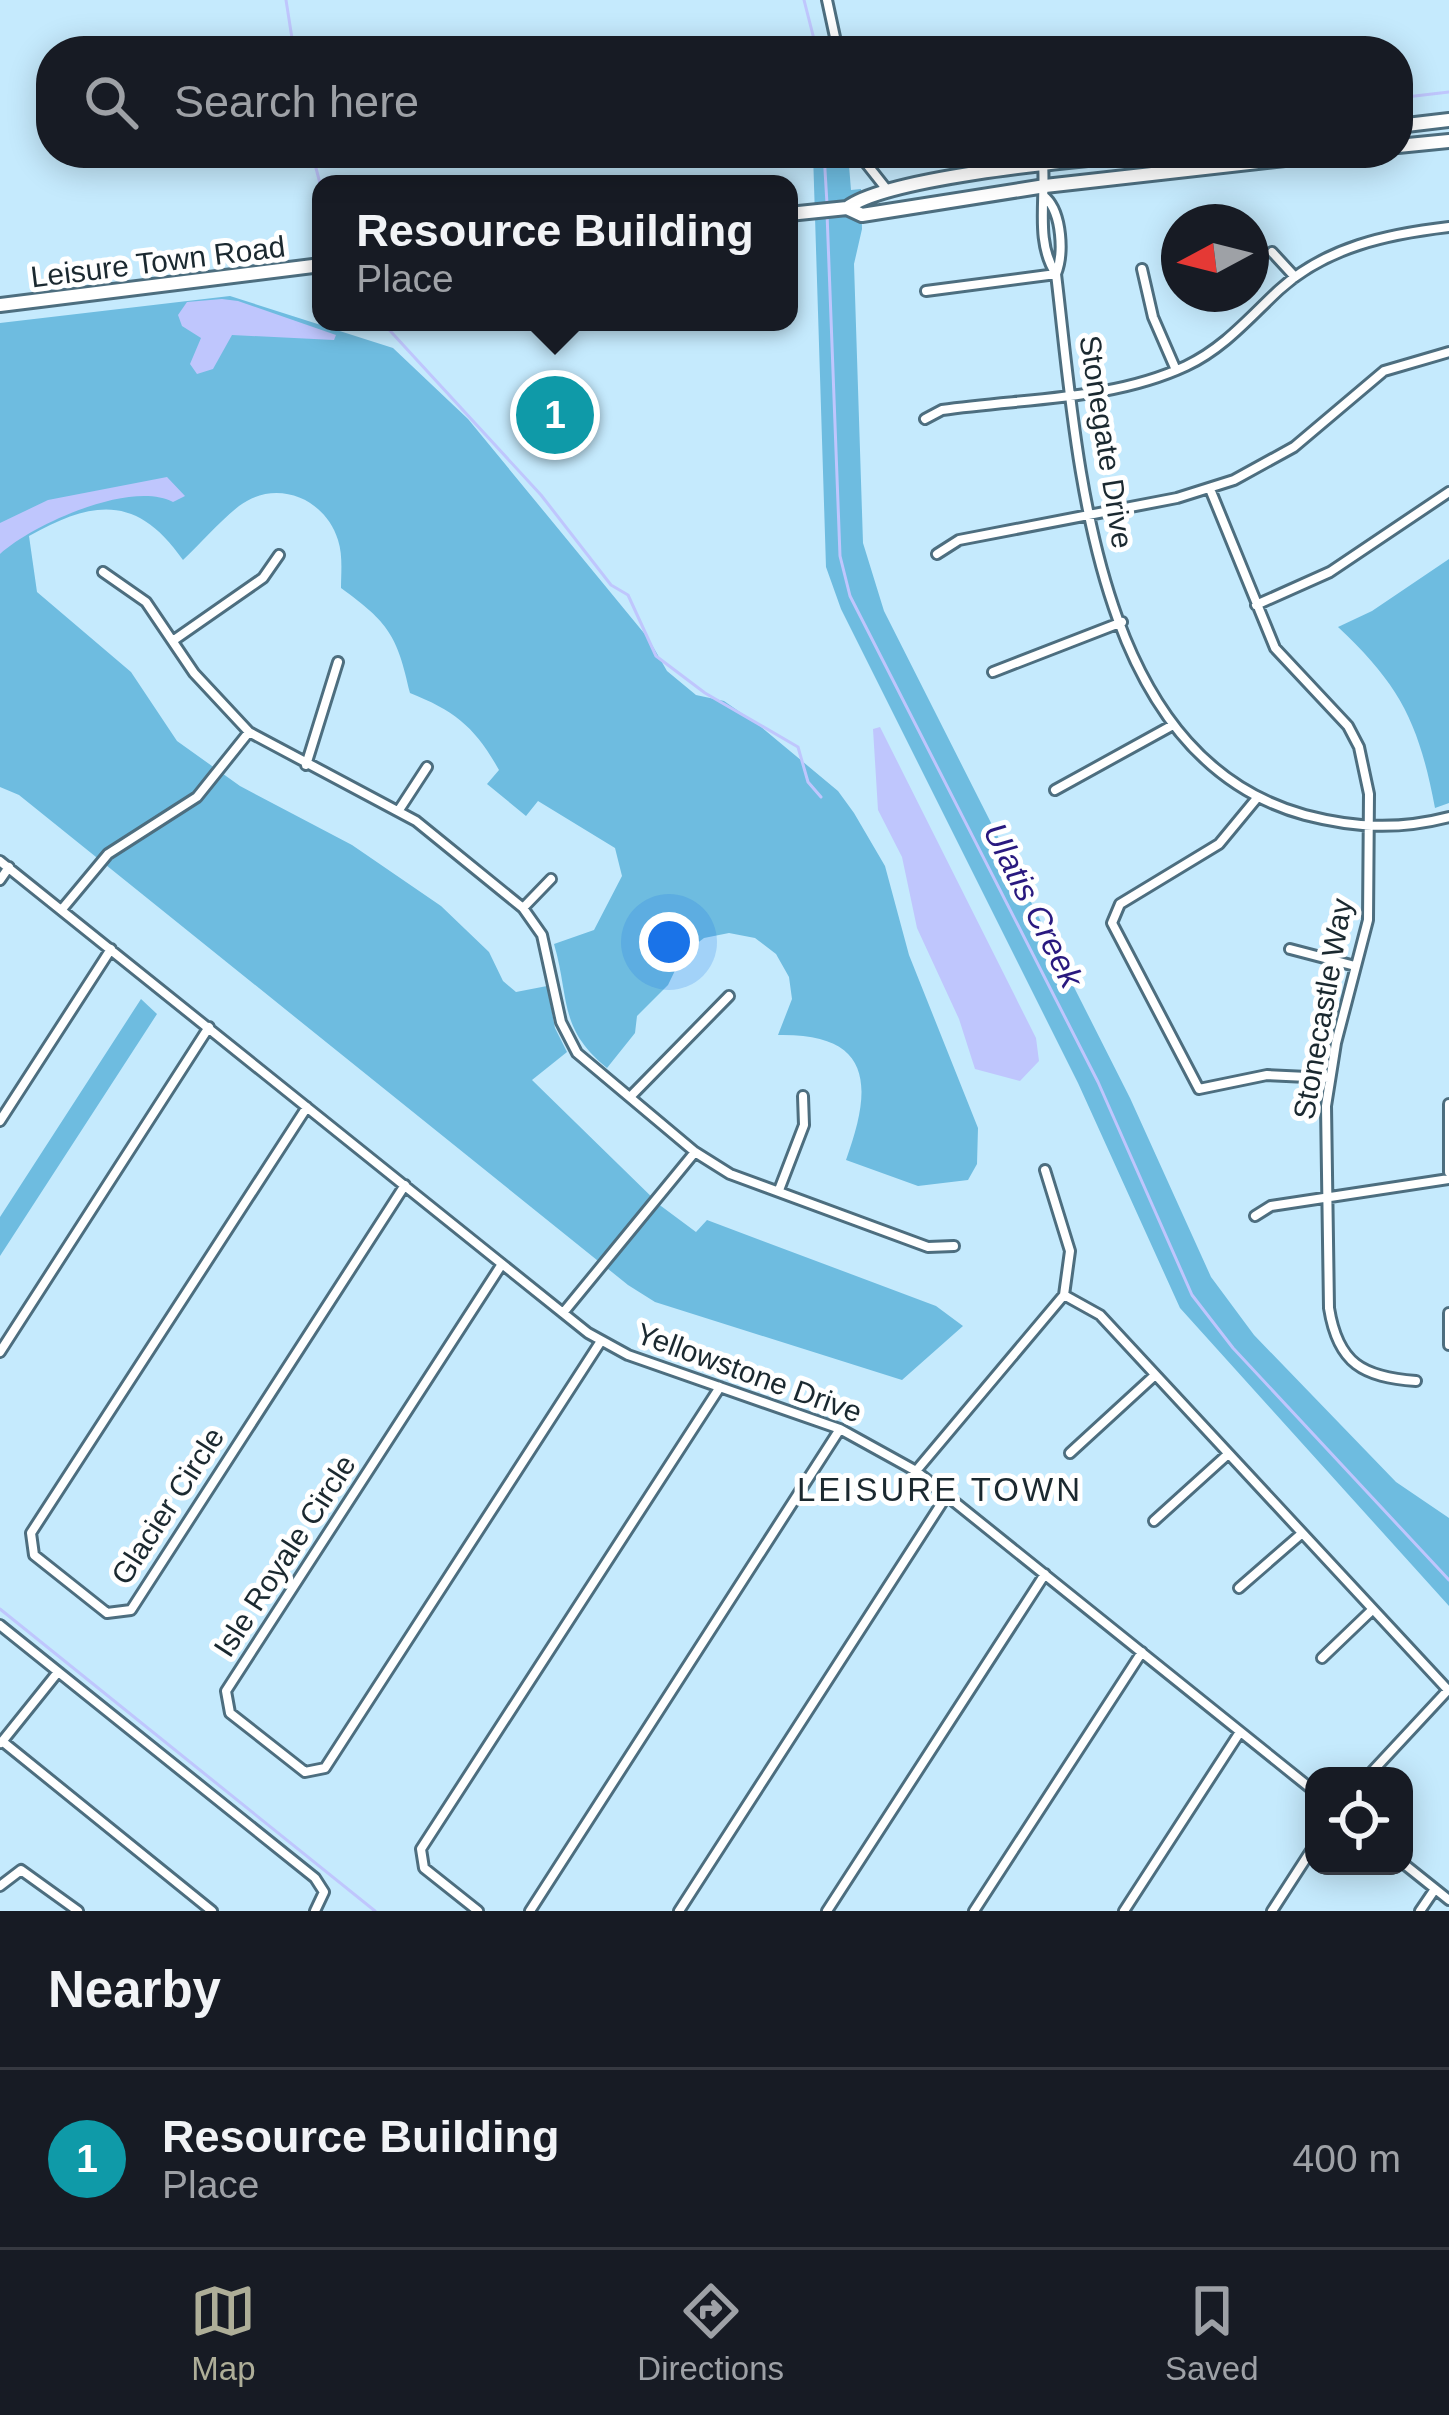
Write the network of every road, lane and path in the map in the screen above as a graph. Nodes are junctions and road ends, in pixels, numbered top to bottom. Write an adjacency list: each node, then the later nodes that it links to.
1 (827, 0): 2 (street)
2 (835, 36)
3 (1449, 120): 4 (main road)
4 (1413, 124)
5 (1449, 141): 6 (main road)
6 (1413, 145)
7 (870, 168): 11 (street)
8 (1020, 168): 11 (main road)
9 (1043, 168): 12 (street, Stonegate Drive)
10 (1226, 168): 12 (main road)
11 (888, 191): 13 (main road)
12 (1046, 192): 13 (main road); 19 (street, Stonegate Drive)
13 (847, 208): 14 (main road)
14 (798, 213)
15 (1449, 227): 20 (street)
16 (1272, 252): 20 (street)
17 (312, 266): 22 (main road, Leisure Town Road)
18 (1142, 269): 24 (street)
19 (1056, 274): 21 (street); 25 (street, Stonegate Drive)
20 (1295, 278): 24 (street)
21 (926, 291)
22 (0, 305)
23 (1449, 352): 27 (street)
24 (1177, 370): 25 (street)
25 (1071, 395): 26 (street); 29 (street, Stonegate Drive)
26 (925, 419)
27 (1210, 489): 29 (street); 33 (street, Stonecastle Way)
28 (1449, 492): 33 (street)
29 (1088, 513): 30 (street); 34 (street, Stonegate Drive)
30 (937, 554)
31 (279, 555): 35 (street)
32 (103, 572): 35 (street)
33 (1256, 605): 46 (street, Stonecastle Way)
34 (1122, 622): 37 (street); 38 (street, Stonegate Drive)
35 (174, 640): 39 (street)
36 (338, 662): 40 (street)
37 (993, 672)
38 (1173, 725): 42 (street); 43 (street, Stonegate Drive)
39 (248, 732): 40 (street); 50 (street)
40 (306, 765): 44 (street)
41 (427, 767): 44 (street)
42 (1054, 790)
43 (1257, 798): 46 (street, Stonegate Drive); 57 (street)
44 (400, 810): 51 (street)
45 (1449, 817): 46 (street, Stonegate Drive)
46 (1370, 827): 54 (street, Stonecastle Way)
47 (4, 864): 49 (street); 50 (street, Yellowstone Drive)
48 (550, 879): 51 (street)
49 (0, 880)
50 (62, 908): 52 (street, Yellowstone Drive)
51 (523, 908): 58 (street)
52 (111, 949): 56 (street, Yellowstone Drive); 62 (street)
53 (1290, 949): 54 (street)
54 (1355, 966): 57 (street, Stonecastle Way)
55 (730, 995): 58 (street)
56 (209, 1027): 61 (street, Yellowstone Drive); 77 (street)
57 (1329, 1078): 68 (street, Stonecastle Way)
58 (631, 1096): 63 (street)
59 (803, 1096): 67 (street)
60 (1449, 1104): 65 (street)
61 (307, 1107): 66 (street, Yellowstone Drive); 66 (street, Glacier Circle)
62 (0, 1121)
63 (694, 1151): 67 (street); 73 (street)
64 (1045, 1170): 72 (street)
65 (1449, 1175): 68 (street)
66 (405, 1185): 71 (street, Yellowstone Drive)
67 (779, 1190): 70 (street)
68 (1326, 1196): 69 (street); 79 (street, Stonecastle Way)
69 (1256, 1216)
70 (954, 1246)
71 (502, 1264): 73 (street, Yellowstone Drive); 98 (street, Isle Royale Circle)
72 (1064, 1295): 78 (street); 84 (street)
73 (563, 1313): 75 (street, Yellowstone Drive)
74 (1449, 1313): 76 (street)
75 (601, 1341): 80 (street, Yellowstone Drive); 98 (street)
76 (1449, 1345)
77 (0, 1352)
78 (1154, 1376): 82 (street); 83 (street)
79 (1417, 1381)
80 (719, 1387): 81 (street, Yellowstone Drive); 109 (street)
81 (841, 1429): 84 (street, Yellowstone Drive); 110 (street)
82 (1070, 1453)
83 (1227, 1455): 86 (street); 87 (street)
84 (916, 1472): 85 (street, Yellowstone Drive)
85 (947, 1495): 88 (street, Yellowstone Drive); 111 (street)
86 (1154, 1520)
87 (1300, 1534): 89 (street); 90 (street)
88 (1045, 1574): 92 (street, Yellowstone Drive); 112 (street)
89 (1239, 1588)
90 (1370, 1612): 93 (street); 97 (street)
91 (0, 1625): 94 (street)
92 (1142, 1652): 95 (street, Yellowstone Drive); 113 (street)
93 (1322, 1658)
94 (58, 1672): 96 (street); 108 (street)
95 (1240, 1732): 99 (street, Yellowstone Drive); 114 (street)
96 (1, 1743): 107 (street)
97 (1375, 1767)
98 (312, 1773): 100 (street)
99 (1305, 1784)
100 (314, 1786)
101 (1305, 1860): 115 (street)
102 (1413, 1871): 104 (street)
103 (0, 1886): 106 (street)
104 (1435, 1889): 105 (street); 116 (street)
105 (1449, 1900)
106 (79, 1911)
107 (212, 1911)
108 (315, 1911)
109 (478, 1911)
110 (530, 1911)
111 (679, 1911)
112 (827, 1911)
113 (974, 1911)
114 (1124, 1911)
115 (1272, 1911)
116 (1420, 1911)

